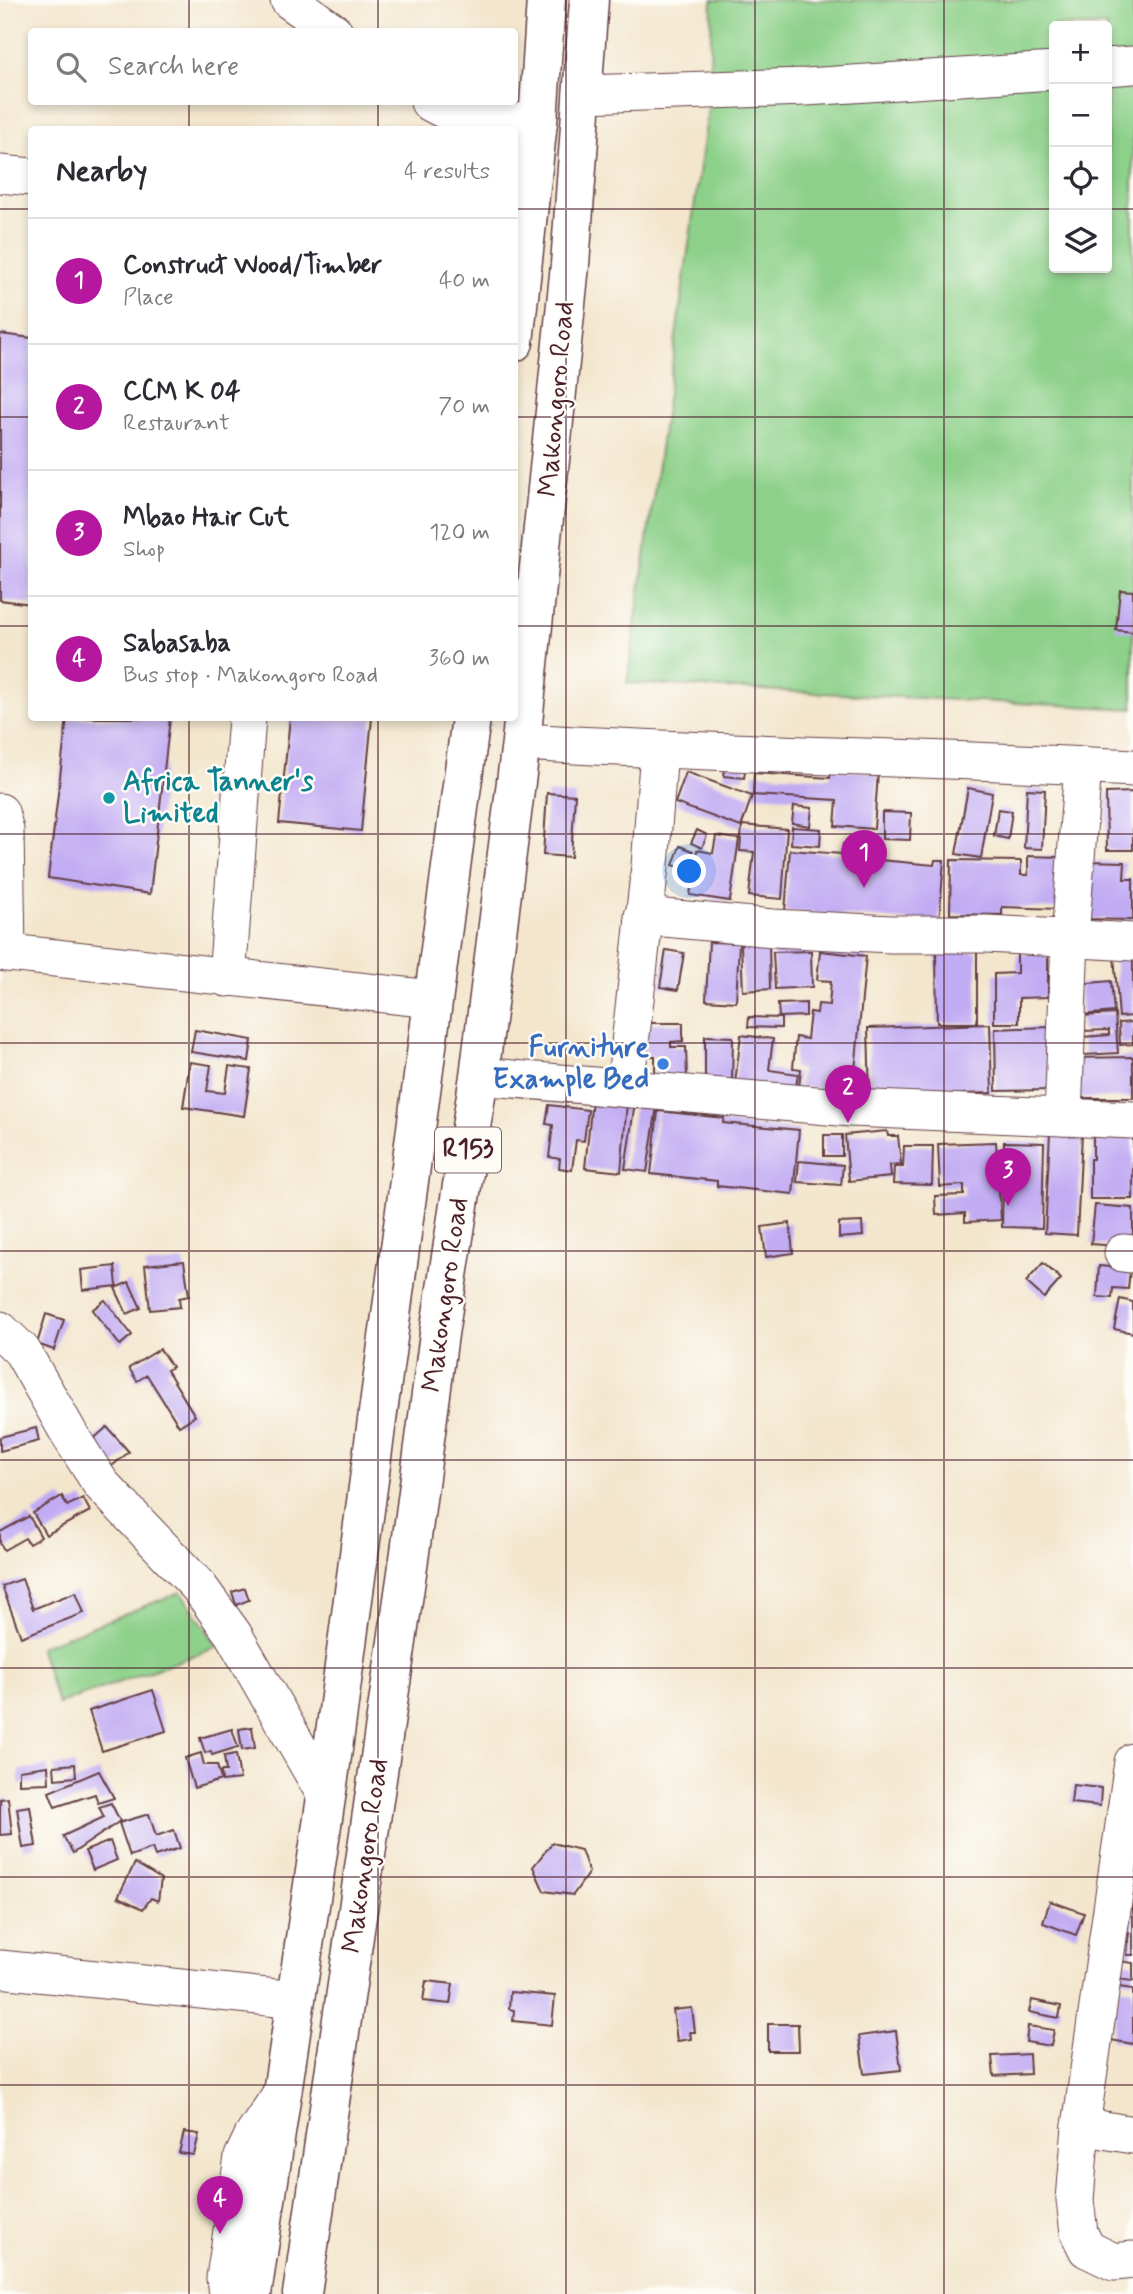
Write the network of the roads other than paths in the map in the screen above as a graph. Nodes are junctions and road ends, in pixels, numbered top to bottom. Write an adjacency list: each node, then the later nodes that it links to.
1 (289, 0): 4 (street)
2 (546, 0): 10 (main road, Makongoro Road)
3 (589, 0): 8 (main road, Makongoro Road / R153)
4 (328, 28)
5 (1133, 65): 6 (street)
6 (1112, 66)
7 (1049, 71): 8 (street)
8 (582, 94): 17 (main road, Makongoro Road / R153)
9 (435, 105): 10 (street)
10 (538, 122): 13 (main road, Makongoro Road)
11 (0, 174): 12 (street)
12 (28, 177)
13 (522, 210): 14 (main road, Makongoro Road)
14 (518, 276)
15 (247, 721): 26 (street)
16 (471, 721): 27 (main road, Makongoro Road / R153)
17 (521, 742): 18 (street); 28 (main road, Makongoro Road / R153)
18 (659, 750): 19 (street); 22 (street)
19 (1083, 765): 20 (street); 23 (street)
20 (1133, 768)
21 (0, 811): 25 (street)
22 (643, 916): 23 (street); 29 (street)
23 (1070, 938): 24 (street); 30 (street)
24 (1133, 942)
25 (3, 953): 26 (street)
26 (227, 978): 27 (street)
27 (432, 999): 34 (main road, Makongoro Road / R153)
28 (479, 1076): 29 (street); 43 (main road, Makongoro Road / R153)
29 (625, 1088): 30 (street)
30 (1063, 1117): 31 (street)
31 (1133, 1120)
32 (0, 1330): 34 (street)
33 (1133, 1762): 38 (street)
34 (326, 1796): 36 (main road, Makongoro Road / R153)
35 (0, 1969): 36 (street)
36 (296, 2000): 37 (main road, Makongoro Road / R153)
37 (283, 2091): 41 (street); 42 (main road, Makongoro Road / R153)
38 (1081, 2126): 39 (street); 40 (street)
39 (1133, 2136)
40 (1133, 2260)
41 (227, 2294)
42 (252, 2294)
43 (302, 2294)

